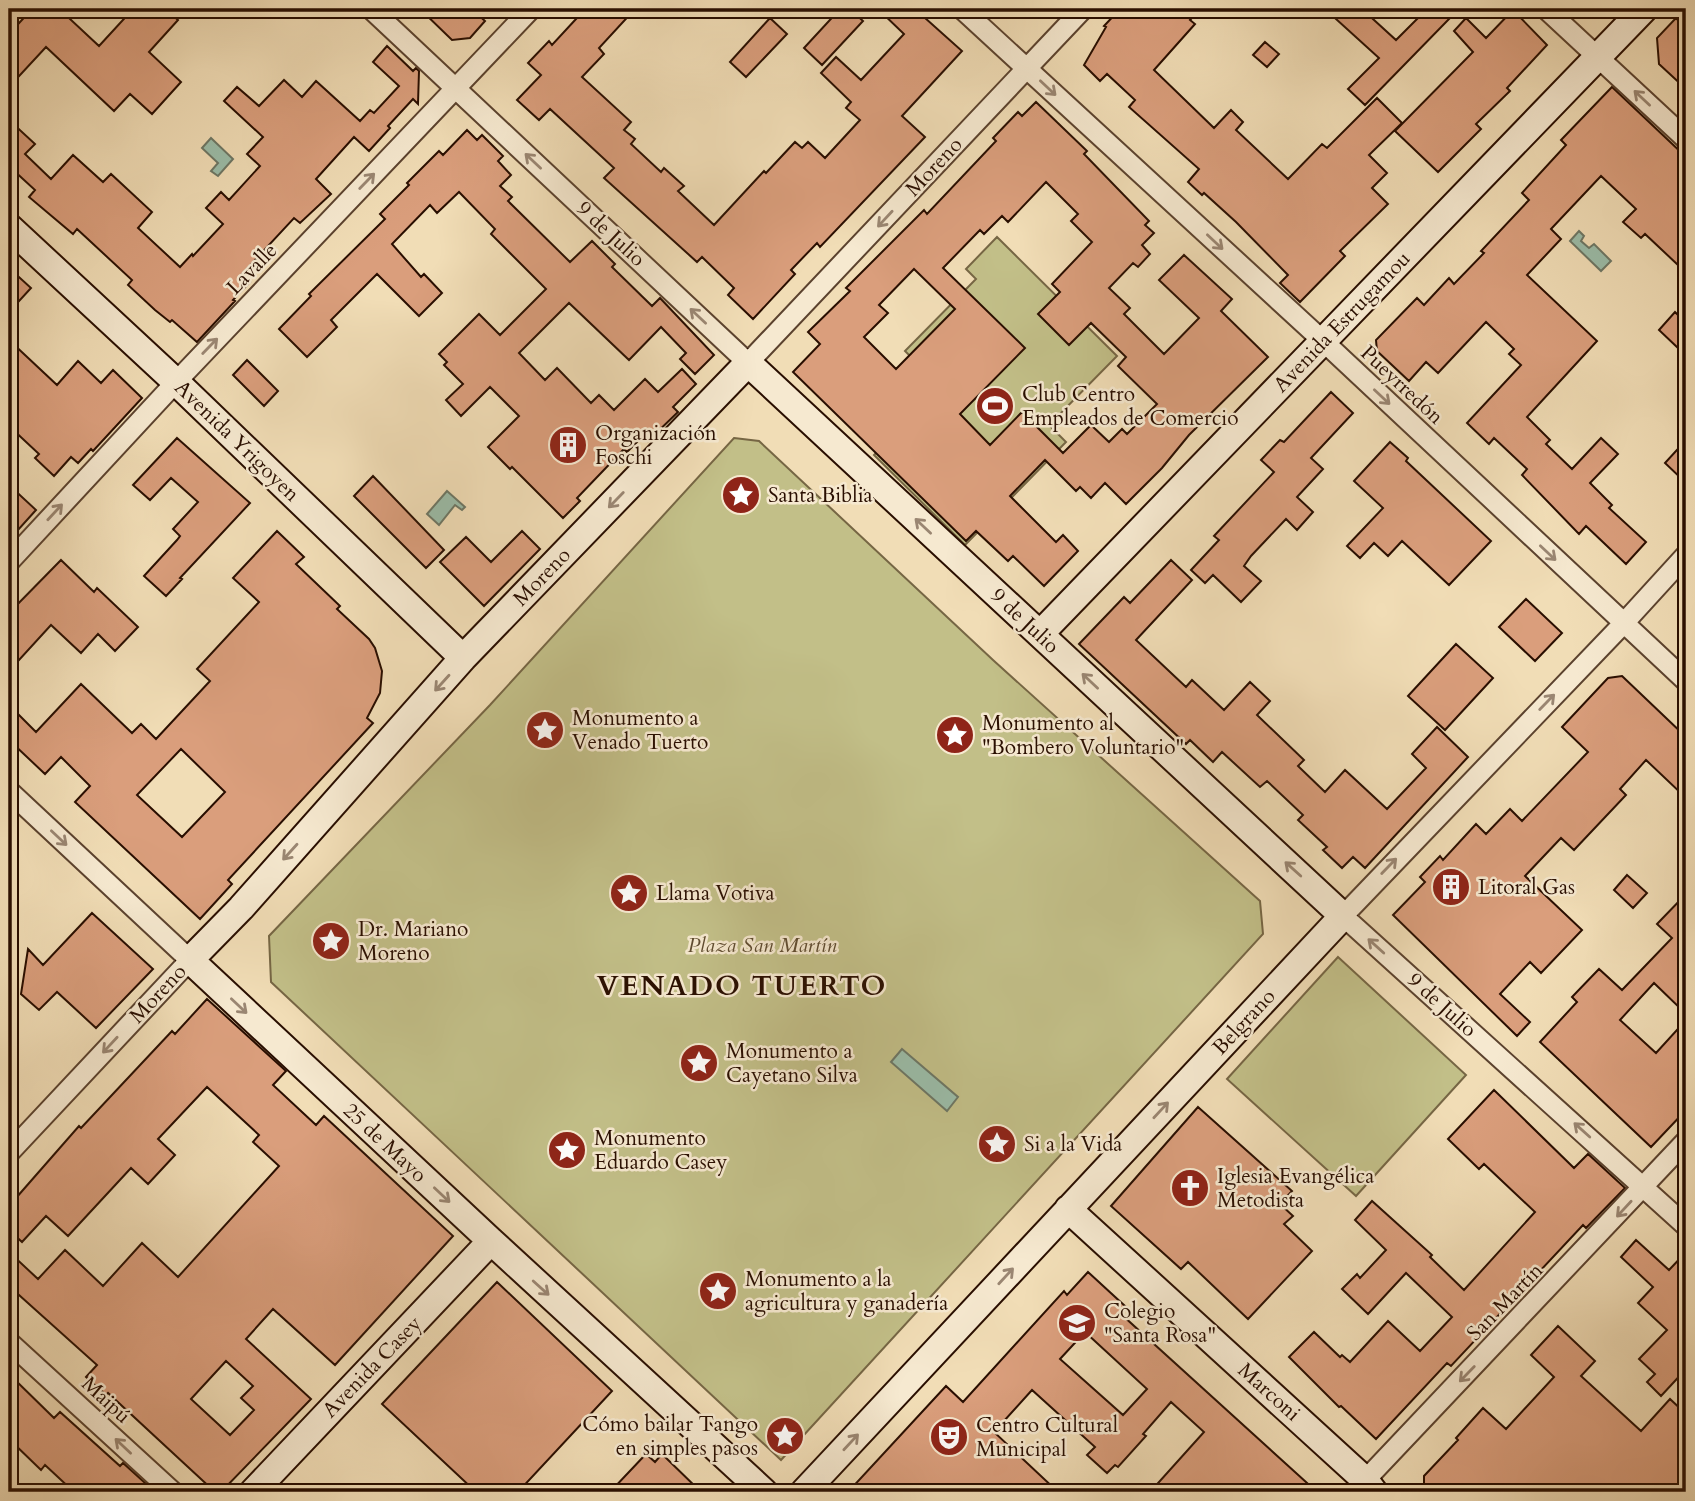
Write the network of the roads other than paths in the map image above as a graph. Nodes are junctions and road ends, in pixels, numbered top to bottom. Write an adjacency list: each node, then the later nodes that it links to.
1 (371, 9): 9 (street, 9 de Julio)
2 (530, 9): 9 (street, Lavalle)
3 (962, 9): 8 (street, Pueyrredón)
4 (1083, 9): 8 (street, Moreno)
5 (1546, 9): 7 (street)
6 (1644, 9): 7 (main road, Avenida Estrugamou)
7 (1598, 57): 10 (street, one-way to 7); 12 (main road, Avenida Estrugamou)
8 (1027, 69): 12 (street, Pueyrredón, one-way to 12); 13 (street, Moreno, one-way to 13)
9 (456, 89): 13 (street, 9 de Julio, one-way to 9); 14 (street, Lavalle, one-way to 9)
10 (1686, 139)
11 (9, 227): 14 (main road, Avenida Yrigoyen)
12 (1323, 341): 17 (street, Pueyrredón, one-way to 17); 18 (main road, Avenida Estrugamou)
13 (748, 363): 18 (main road, 9 de Julio, one-way to 13); 19 (main road, Moreno, one-way to 19)
14 (176, 382): 16 (street, Lavalle, one-way to 14); 19 (main road, Avenida Yrigoyen)
15 (1686, 555): 17 (street, Belgrano)
16 (9, 562)
17 (1623, 624): 20 (street, Pueyrredón); 22 (street, Belgrano, one-way to 17)
18 (1040, 634): 22 (main road, 9 de Julio, one-way to 18)
19 (463, 658): 23 (main road, Moreno, one-way to 23)
20 (1686, 681)
21 (9, 791): 23 (street, 25 de Mayo, one-way to 23)
22 (1343, 916): 26 (street, 9 de Julio, one-way to 22); 27 (main road, Belgrano, one-way to 22)
23 (190, 960): 25 (street, Moreno, one-way to 25); 29 (main road, 25 de Mayo, one-way to 29)
24 (1686, 1140): 26 (street, San Martín)
25 (9, 1153)
26 (1644, 1186): 28 (street, 9 de Julio); 31 (street, San Martín, one-way to 31)
27 (1068, 1209): 31 (main road, Marconi); 35 (main road, Belgrano, one-way to 27)
28 (1686, 1226)
29 (491, 1241): 33 (main road, Avenida Casey); 34 (main road, 25 de Mayo, one-way to 34)
30 (9, 1342): 32 (street, Maipú, one-way to 30)
31 (1365, 1488)
32 (173, 1492)
33 (253, 1492)
34 (764, 1492)
35 (804, 1492)

